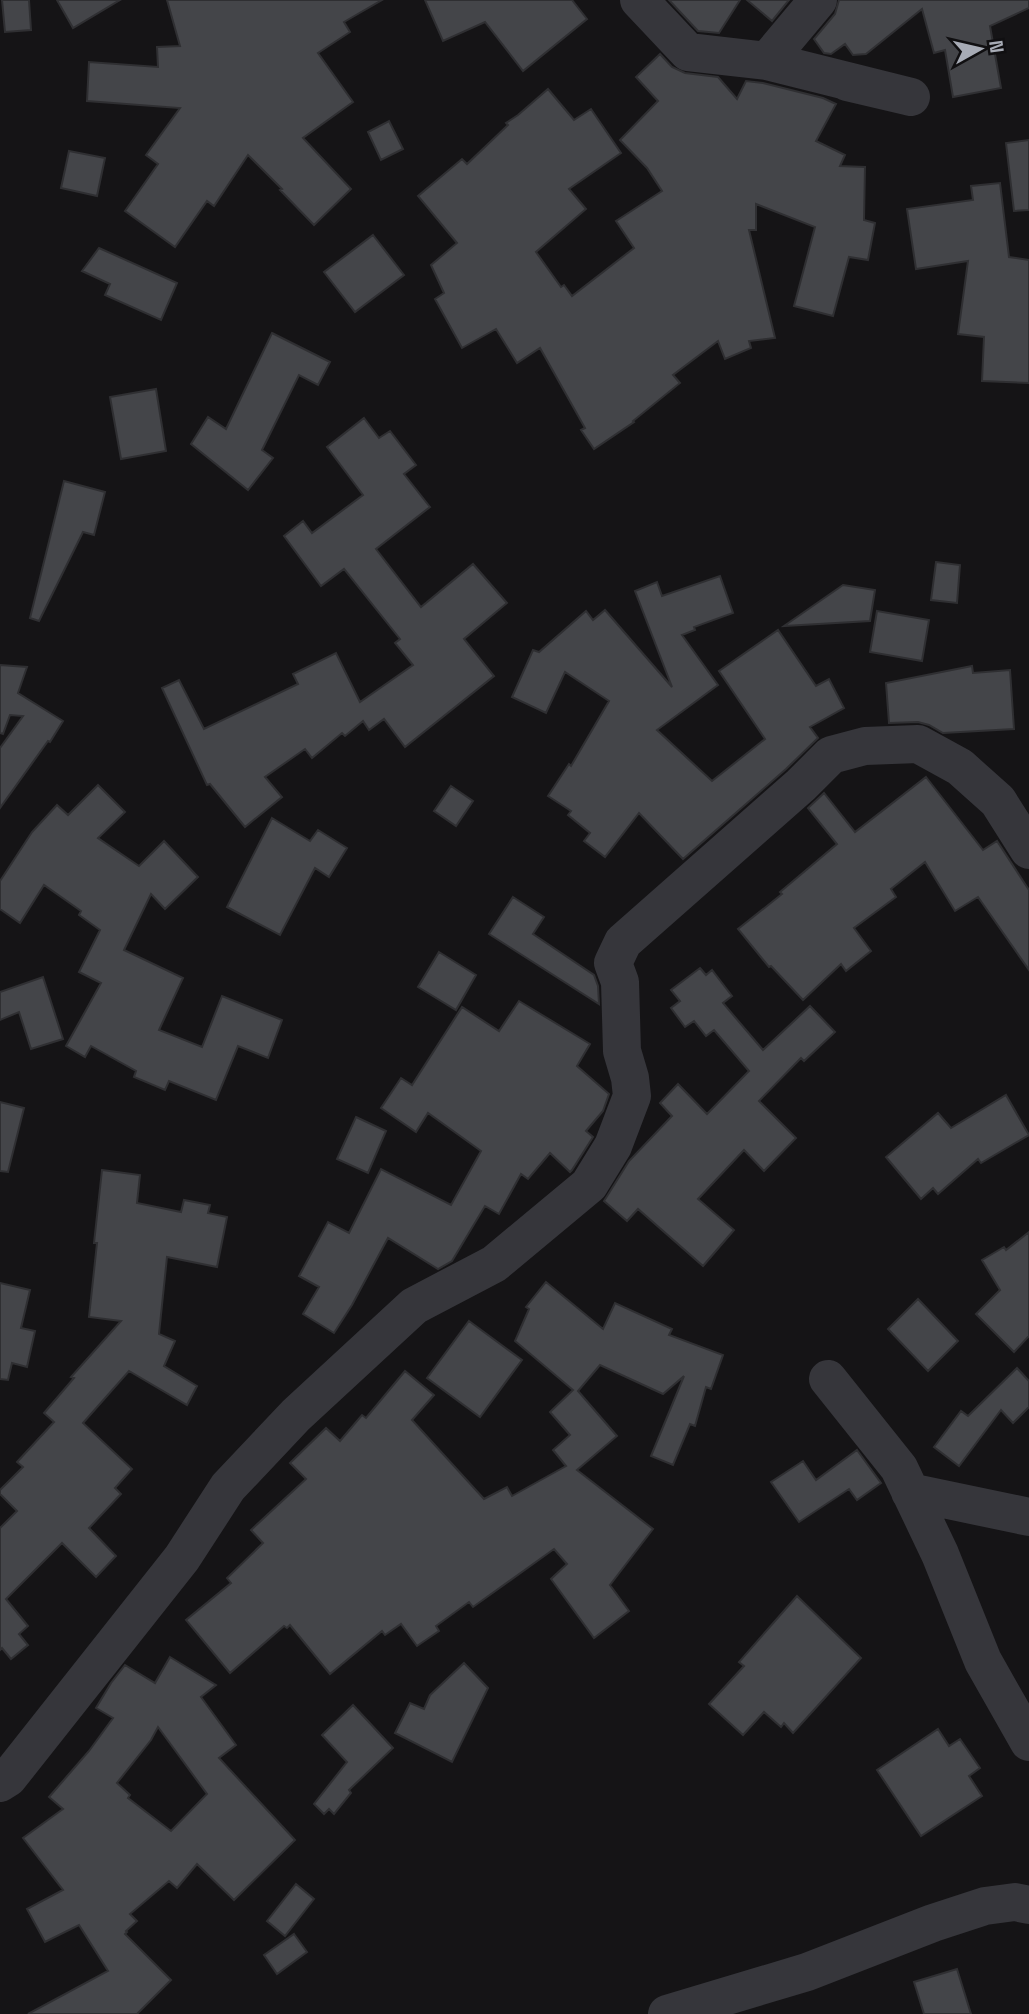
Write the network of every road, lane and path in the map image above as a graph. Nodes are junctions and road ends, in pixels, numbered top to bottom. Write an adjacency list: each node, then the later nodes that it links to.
1 (639, 0): 3 (street)
2 (818, 0): 3 (street)
3 (767, 61): 4 (street)
4 (847, 82)
5 (1029, 850): 10 (street)
6 (828, 1379): 7 (street)
7 (910, 1492): 8 (street); 9 (street)
8 (1029, 1517)
9 (1029, 1742)
10 (0, 1783)
11 (1029, 1905): 12 (street)
12 (667, 2014)

